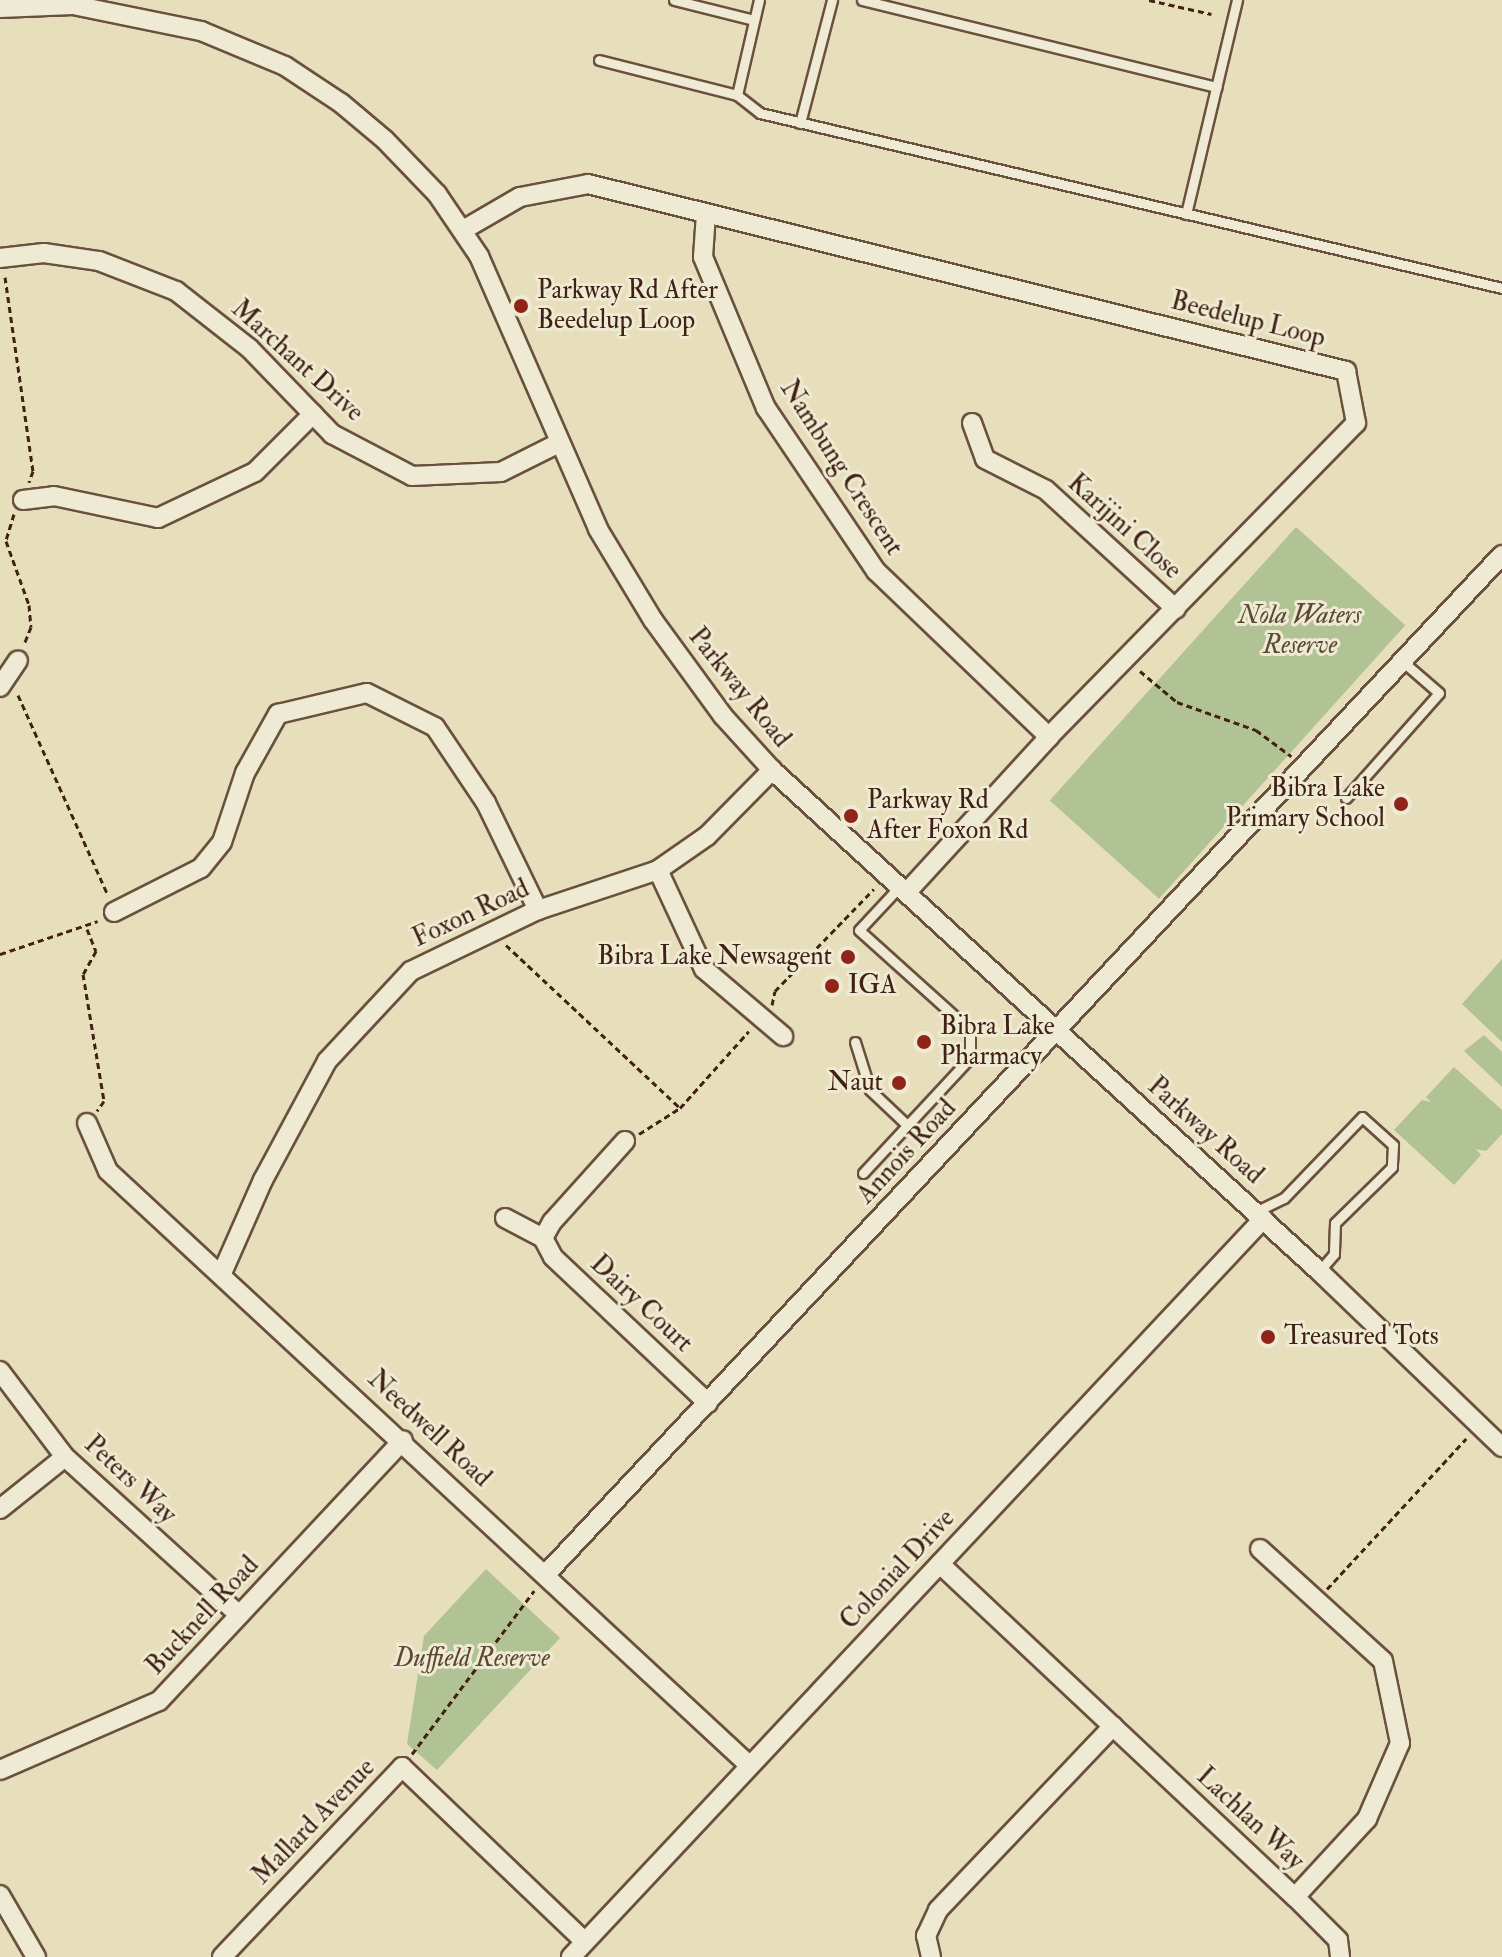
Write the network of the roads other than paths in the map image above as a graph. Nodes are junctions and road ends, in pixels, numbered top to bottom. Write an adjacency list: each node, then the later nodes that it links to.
1 (674, 0): 7 (lane)
2 (759, 0): 7 (lane)
3 (832, 0): 11 (lane)
4 (862, 0): 9 (lane)
5 (1237, 0): 9 (lane)
6 (0, 8): 14 (street, Parkway Road)
7 (754, 20): 10 (lane)
8 (599, 60): 10 (lane)
9 (1216, 87): 13 (lane)
10 (737, 95): 11 (lane)
11 (800, 123): 13 (lane)
12 (706, 214): 14 (street, Beedelup Loop); 22 (street, Beedelup Loop); 24 (street, Nambung Crescent)
13 (1186, 214): 16 (lane)
14 (463, 230): 19 (street, Parkway Road)
15 (1, 257): 17 (street, Marchant Drive)
16 (1502, 288)
17 (313, 414): 19 (street, Marchant Drive); 20 (street)
18 (972, 423): 22 (street, Karijini Close)
19 (559, 443): 25 (street, Parkway Road)
20 (23, 500)
21 (1502, 555): 23 (street, Annois Road)
22 (1176, 609): 24 (street, Beedelup Loop)
23 (1402, 661): 26 (lane); 31 (street, Annois Road)
24 (1049, 737): 28 (street, Beedelup Loop)
25 (772, 770): 27 (street, Foxon Road); 28 (street, Parkway Road)
26 (1346, 798)
27 (658, 870): 29 (street, Foxon Road); 32 (street)
28 (904, 888): 31 (street, Parkway Road); 35 (lane)
29 (538, 910): 30 (street); 42 (street, Foxon Road)
30 (114, 912)
31 (1055, 1031): 38 (street, Parkway Road); 44 (street, Annois Road)
32 (783, 1036)
33 (855, 1042): 35 (lane)
34 (87, 1123): 42 (street, Needwell Road)
35 (907, 1125): 37 (lane)
36 (625, 1141): 40 (street)
37 (863, 1173)
38 (1259, 1216): 41 (street, Parkway Road); 41 (lane); 50 (street, Colonial Drive)
39 (505, 1218): 40 (street, Dairy Court)
40 (543, 1238): 44 (street, Dairy Court)
41 (1319, 1271): 46 (street, Parkway Road)
42 (222, 1273): 45 (street, Needwell Road)
43 (0, 1371): 47 (street, Peters Way)
44 (708, 1403): 51 (street, Annois Road)
45 (403, 1440): 51 (street, Needwell Road); 52 (street, Bucknell Road)
46 (1502, 1447)
47 (65, 1457): 48 (street); 52 (street, Peters Way)
48 (0, 1509)
49 (1260, 1549): 57 (street)
50 (940, 1564): 53 (street, Lachlan Way); 54 (street, Colonial Drive)
51 (547, 1573): 54 (street, Needwell Road)
52 (239, 1615): 55 (street, Bucknell Road)
53 (1113, 1726): 57 (street, Lachlan Way); 62 (street)
54 (749, 1765): 58 (street, Colonial Drive)
55 (0, 1770)
56 (0, 1895): 59 (street)
57 (1295, 1897): 63 (street, Lachlan Way)
58 (585, 1942): 60 (street, Mallard Avenue); 61 (street, Colonial Drive)
59 (36, 1957)
60 (222, 1957)
61 (571, 1957)
62 (931, 1957)
63 (1340, 1957)

